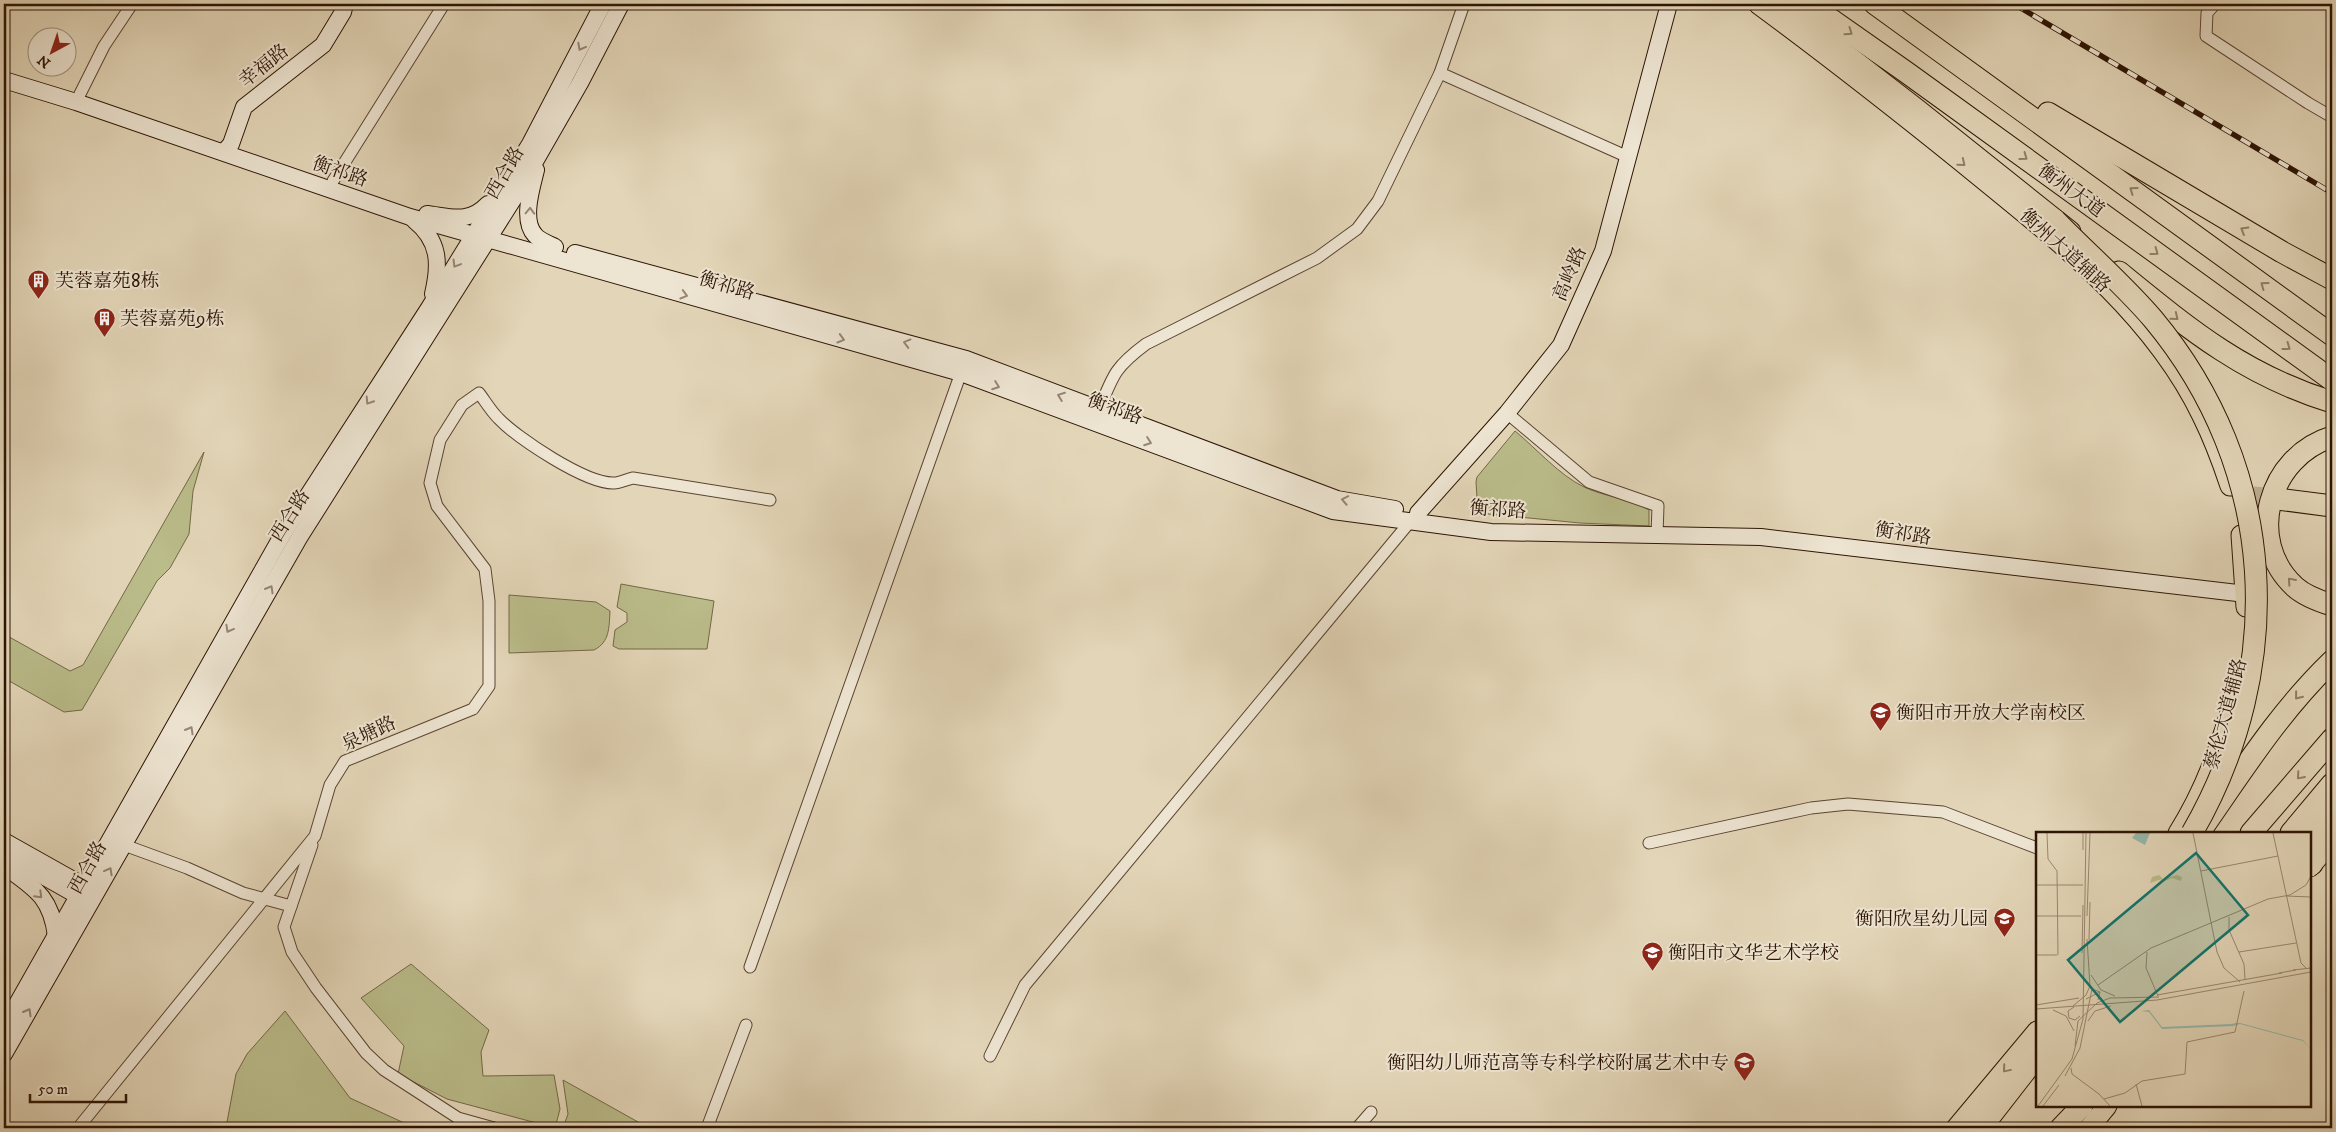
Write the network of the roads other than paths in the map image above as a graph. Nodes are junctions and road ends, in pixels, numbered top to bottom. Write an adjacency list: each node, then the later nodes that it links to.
1 (132, 4): 18 (street)
2 (339, 4): 20 (street, 幸福路)
3 (345, 4): 20 (street, 幸福路)
4 (444, 4): 23 (street)
5 (603, 4): 24 (street, 西合路, one-way to 24)
6 (621, 4): 21 (street, 西合路)
7 (1464, 4): 16 (street)
8 (1669, 4): 22 (street, 高岭路)
9 (1758, 4): 46 (main road, 衡州大道辅路, one-way to 46)
10 (1780, 4): 27 (highway)
11 (1809, 4): 36 (highway, 衡州大道, one-way to 36)
12 (1874, 4): 14 (highway, 衡州大道)
13 (2215, 4): 19 (street)
14 (1924, 38): 31 (highway, one-way to 14); 34 (highway, 衡州大道, one-way to 14)
15 (4, 71): 18 (street, 衡祁路)
16 (1440, 72): 22 (street); 38 (street)
17 (4, 80): 18 (street, 衡祁路)
18 (78, 98): 20 (street, 衡祁路)
19 (2332, 117)
20 (226, 146): 23 (street, 衡祁路); 26 (street, 衡祁路)
21 (541, 151): 28 (street, 西合路); 29 (street, one-way to 21)
22 (1628, 157): 39 (street, 高岭路)
23 (333, 181): 25 (street, 衡祁路)
24 (501, 190): 25 (street); 28 (street, 西合路)
25 (427, 214): 28 (street, 衡祁路)
26 (410, 217): 28 (street, 衡祁路); 33 (street)
27 (2055, 220): 37 (highway, one-way to 37, bridge); 53 (highway, bridge)
28 (483, 234): 29 (street, 衡祁路); 30 (street, 衡祁路); 32 (street, 西合路); 33 (street, 西合路, one-way to 33)
29 (555, 247): 35 (street, 衡祁路, one-way to 29)
30 (526, 251): 32 (street); 35 (street, 衡祁路, one-way to 35)
31 (2332, 279)
32 (460, 285): 61 (street, 西合路, one-way to 32)
33 (429, 308): 66 (street, 西合路, one-way to 66)
34 (2332, 335)
35 (963, 366): 38 (street, 衡祁路, one-way to 35); 44 (street, 衡祁路, one-way to 44); 70 (street)
36 (2332, 380)
37 (2332, 402)
38 (1099, 410): 44 (street, 衡祁路, one-way to 38)
39 (1507, 413): 44 (street, 高岭路); 45 (street)
40 (2332, 437): 47 (highway, one-way to 40)
41 (2278, 499): 43 (highway)
42 (770, 500): 57 (street, 泉塘路)
43 (2332, 506)
44 (1414, 517): 45 (street, 衡祁路); 75 (street)
45 (1657, 532): 46 (street, 衡祁路)
46 (2245, 591): 52 (main road, 蔡伦大道辅路)
47 (2332, 605)
48 (2332, 661): 54 (highway, one-way to 54)
49 (2332, 739): 55 (highway, one-way to 55)
50 (2332, 784): 56 (highway)
51 (2332, 814): 58 (highway)
52 (2179, 832)
53 (2193, 832)
54 (2200, 832)
55 (2252, 832)
56 (2292, 832)
57 (314, 836): 67 (street, 泉塘路); 68 (street)
58 (2318, 839): 65 (highway)
59 (4, 841): 66 (street)
60 (1649, 843): 62 (street)
61 (124, 845): 66 (street, 西合路, one-way to 61); 67 (street)
62 (2036, 848)
63 (4, 854): 66 (street)
64 (4, 866): 69 (street, one-way to 69)
65 (2311, 866)
66 (87, 895): 69 (street, 西合路); 74 (street, 西合路, one-way to 66)
67 (264, 899): 68 (street); 82 (street, 泉塘路)
68 (291, 906): 83 (street)
69 (56, 936): 72 (street, 西合路)
70 (750, 967)
71 (746, 1025): 84 (street)
72 (4, 1027)
73 (2036, 1032): 86 (main road, one-way to 86)
74 (4, 1054)
75 (990, 1056)
76 (2036, 1057): 87 (highway)
77 (2036, 1080): 88 (highway)
78 (2061, 1107): 89 (highway)
79 (2081, 1107): 90 (highway)
80 (2106, 1107): 91 (main road)
81 (1371, 1112): 85 (street)
82 (78, 1128)
83 (494, 1128)
84 (707, 1128)
85 (1357, 1128)
86 (1956, 1128)
87 (1981, 1128)
88 (1995, 1128)
89 (2044, 1128)
90 (2061, 1128)
91 (2089, 1128)

